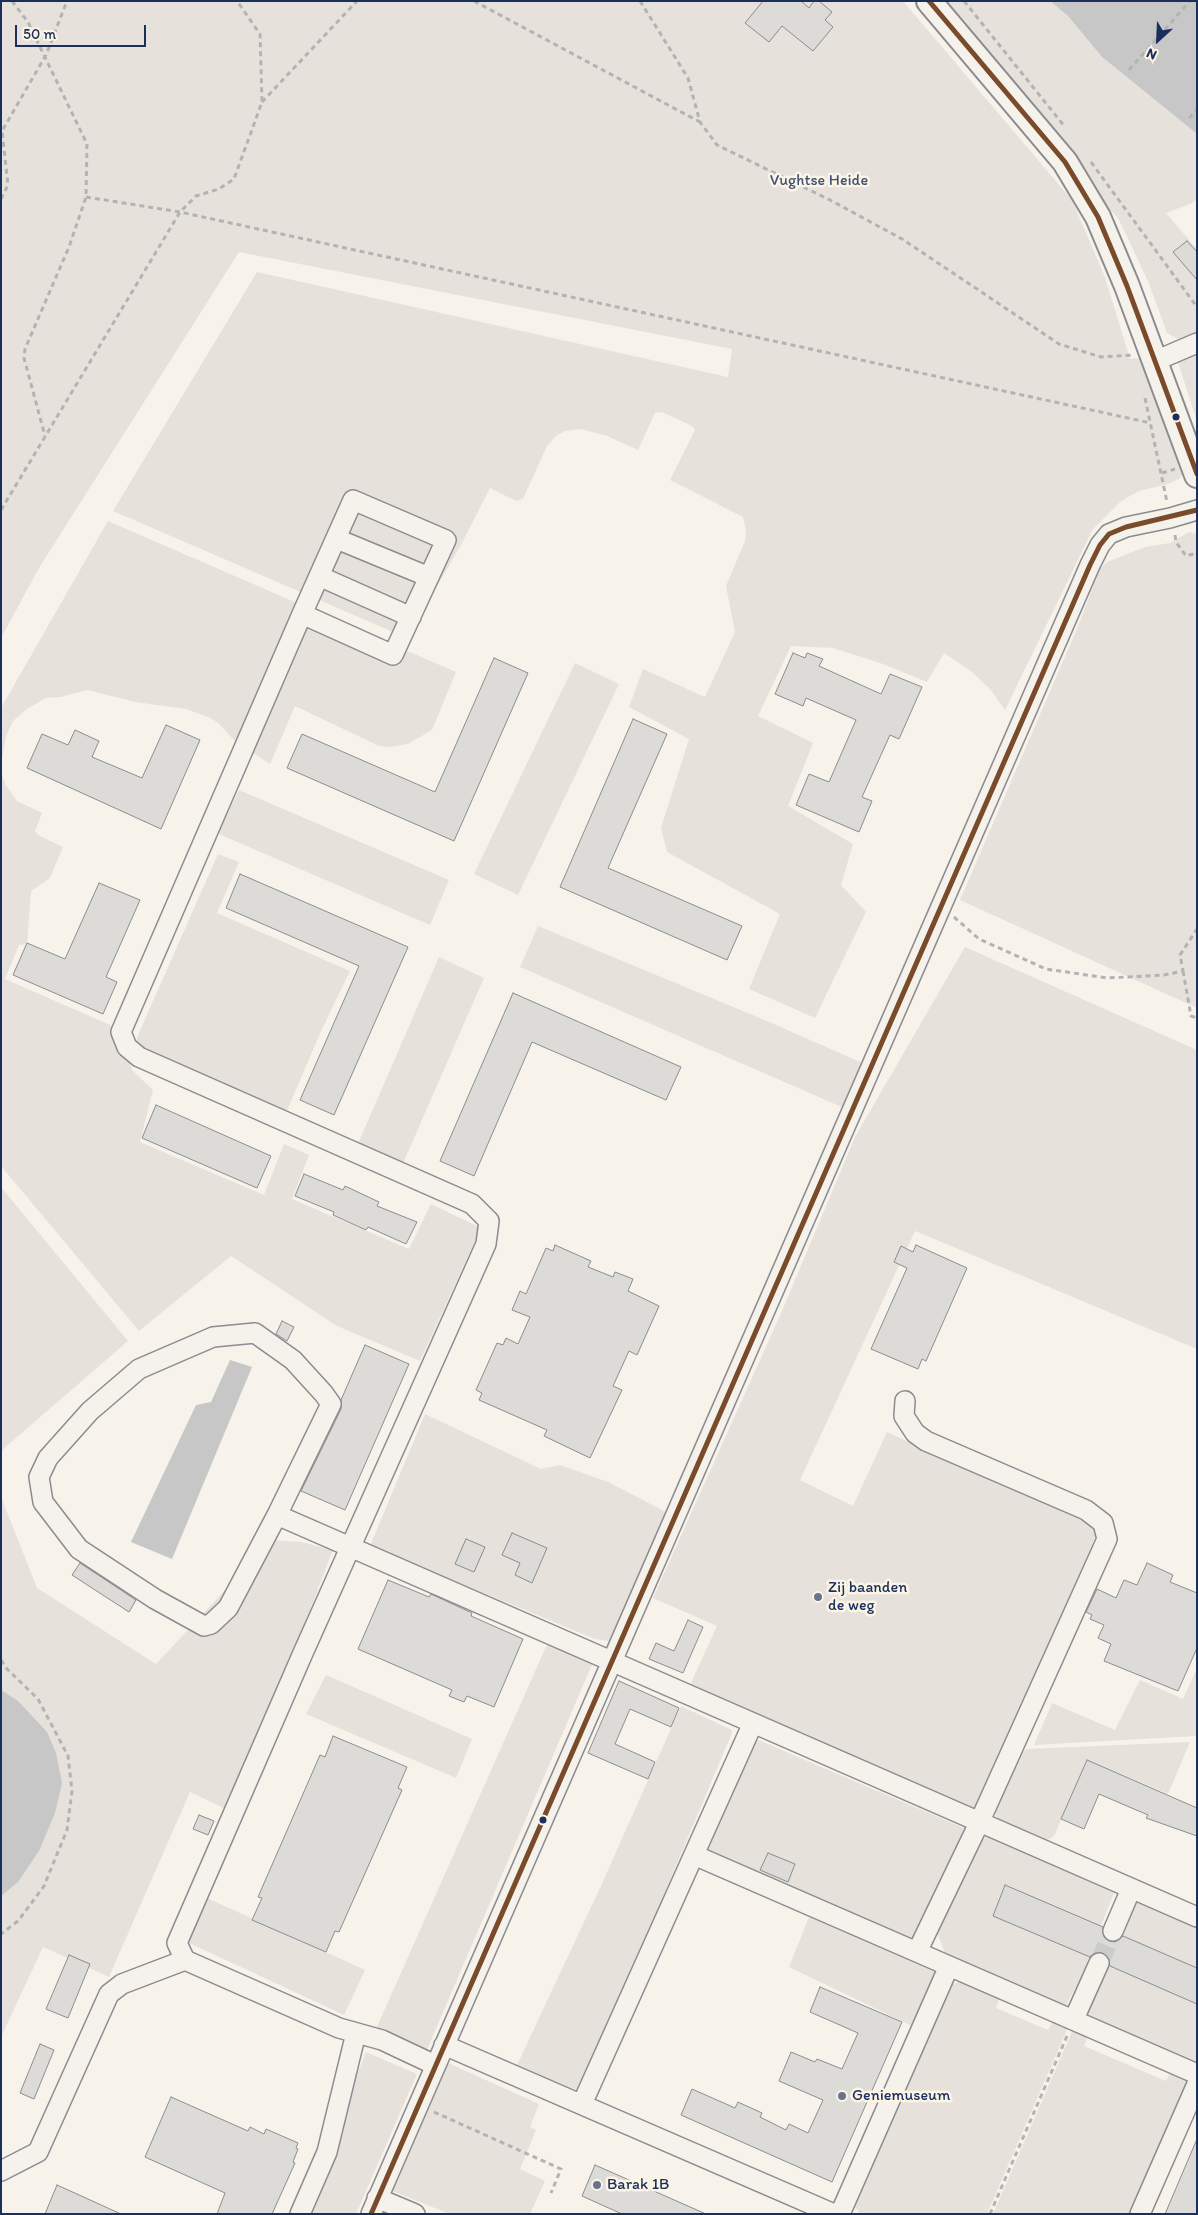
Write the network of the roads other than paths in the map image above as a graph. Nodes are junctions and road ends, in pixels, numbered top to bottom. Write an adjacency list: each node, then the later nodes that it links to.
1 (929, 1): 3 (main road)
2 (1197, 343): 3 (street)
3 (1145, 358): 4 (main road)
4 (1197, 474)
5 (1197, 510): 14 (street)
6 (337, 539): 7 (street); 8 (street); 8 (street)
7 (319, 576): 9 (street); 10 (street)
8 (429, 578): 10 (street)
9 (302, 614): 10 (street); 13 (street)
10 (411, 617)
11 (905, 1401): 16 (street)
12 (277, 1515): 12 (street); 13 (street)
13 (350, 1547): 14 (street); 22 (street)
14 (611, 1662): 15 (street); 27 (street)
15 (753, 1723): 16 (street); 17 (street)
16 (979, 1822): 18 (street); 21 (street)
17 (694, 1855): 21 (street); 31 (street)
18 (1130, 1888): 19 (street); 20 (street)
19 (1197, 1918)
20 (1113, 1931)
21 (917, 1952): 24 (street)
22 (185, 1960): 26 (street); 32 (street)
23 (1099, 1963): 25 (street)
24 (950, 1966): 25 (street); 37 (street)
25 (1074, 2019): 29 (street)
26 (356, 2033): 28 (street); 34 (street)
27 (444, 2045): 28 (street); 31 (street)
28 (435, 2065): 33 (street)
29 (1197, 2074)
30 (1197, 2084): 38 (street)
31 (582, 2104): 36 (street)
32 (1, 2171)
33 (374, 2206): 35 (street)
34 (300, 2214)
35 (414, 2214)
36 (834, 2214)
37 (840, 2214)
38 (1140, 2214)

